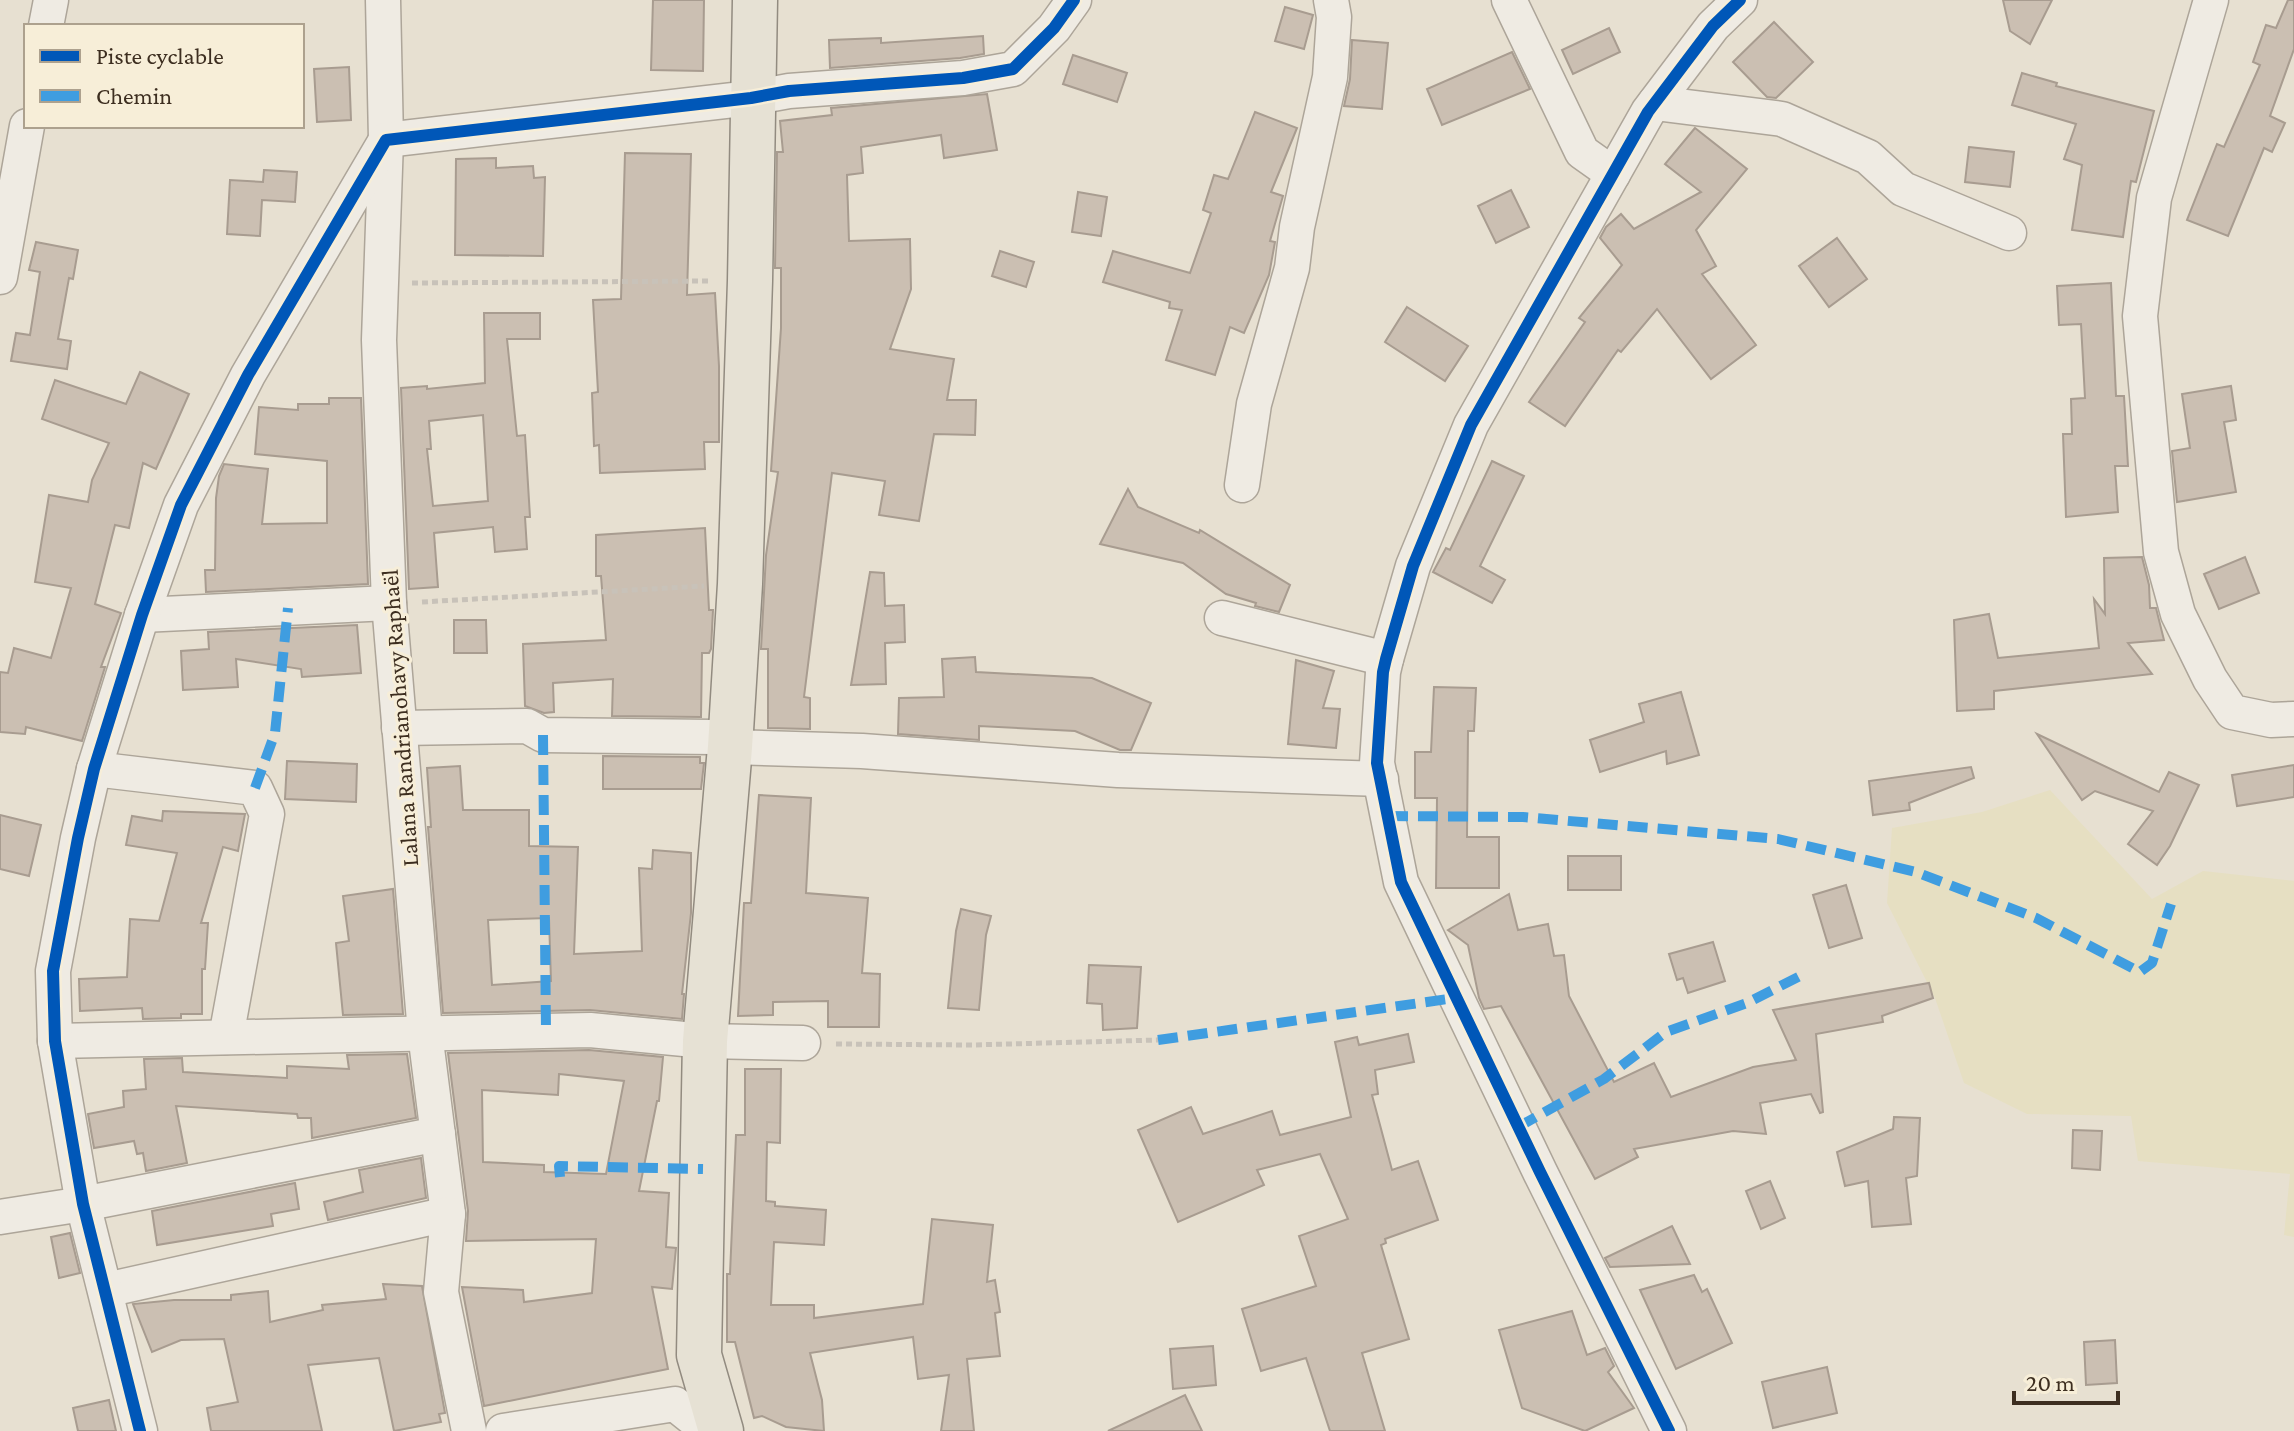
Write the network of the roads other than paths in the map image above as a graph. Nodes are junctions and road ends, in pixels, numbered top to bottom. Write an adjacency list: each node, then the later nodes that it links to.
1 (51, 0): 9 (street)
2 (383, 0): 13 (street, Lalana Randrianohavy Raphaël)
3 (755, 0): 10 (main road)
4 (1074, 0): 10 (street)
5 (1331, 0): 17 (street)
6 (1509, 0): 14 (street)
7 (1740, 0): 11 (street)
8 (2211, 0): 22 (street)
9 (46, 24)
10 (751, 98): 13 (street); 24 (main road)
11 (1655, 103): 14 (street); 15 (street)
12 (27, 128): 16 (street)
13 (386, 140): 18 (street, Lalana Randrianohavy Raphaël); 19 (street)
14 (1613, 174): 21 (street)
15 (2009, 233)
16 (0, 277)
17 (1242, 485)
18 (389, 603): 19 (street); 23 (street, Lalana Randrianohavy Raphaël)
19 (142, 615): 25 (street)
20 (1222, 618): 21 (street)
21 (1386, 659): 26 (street)
22 (2294, 719)
23 (399, 728): 24 (street); 27 (street, Lalana Randrianohavy Raphaël)
24 (730, 747): 26 (street); 30 (main road)
25 (94, 769): 28 (street); 29 (street)
26 (1381, 779): 37 (street)
27 (425, 1033): 28 (street); 30 (street); 32 (street, Lalana Randrianohavy Raphaël)
28 (226, 1037): 29 (street)
29 (55, 1041): 33 (street)
30 (705, 1041): 31 (street); 42 (main road)
31 (803, 1043)
32 (438, 1134): 33 (street); 34 (street, Lalana Randrianohavy Raphaël)
33 (83, 1204): 35 (street); 36 (street)
34 (448, 1214): 36 (street); 39 (street, Lalana Randrianohavy Raphaël)
35 (0, 1217)
36 (106, 1290): 38 (street)
37 (1660, 1423)
38 (140, 1431)
39 (469, 1431)
40 (503, 1431): 41 (street)
41 (709, 1431)
42 (721, 1431)

